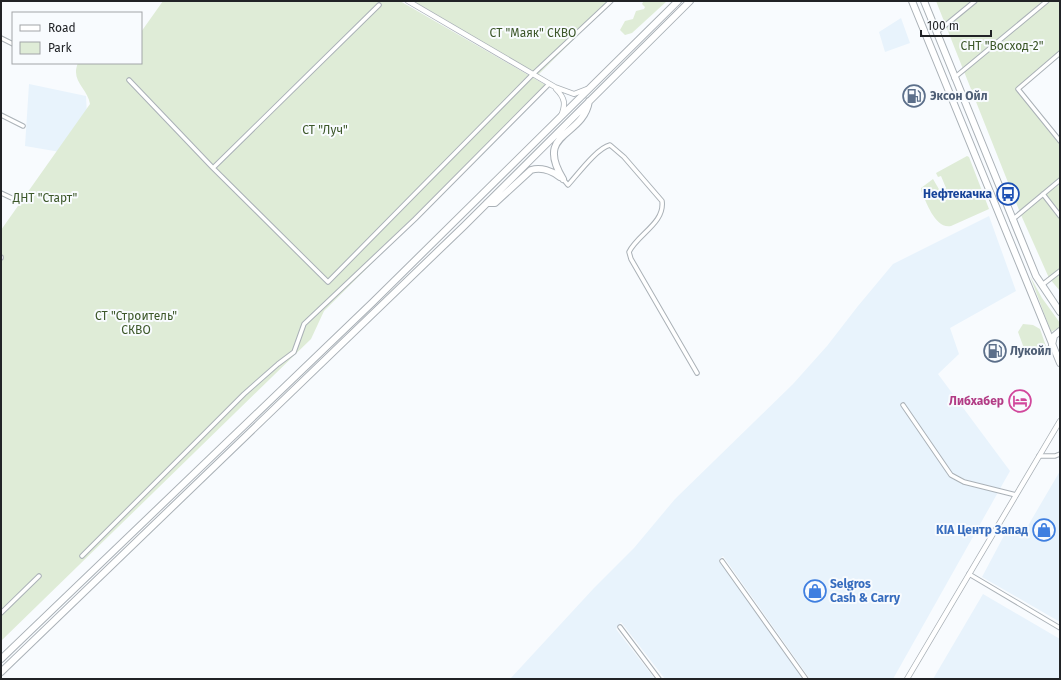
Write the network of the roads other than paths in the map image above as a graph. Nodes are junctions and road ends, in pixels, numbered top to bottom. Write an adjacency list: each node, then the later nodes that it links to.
1 (408, 1): 16 (street)
2 (611, 1): 16 (street)
3 (678, 1): 12 (highway)
4 (690, 1): 14 (highway)
5 (912, 1): 42 (highway)
6 (924, 1): 10 (highway)
7 (975, 1): 10 (street)
8 (1047, 1): 17 (street)
9 (378, 5): 27 (street)
10 (936, 33): 17 (highway)
11 (1, 38): 13 (street)
12 (639, 38): 14 (highway); 21 (highway)
13 (12, 44)
14 (646, 45): 22 (highway)
15 (1060, 53): 26 (street)
16 (532, 75): 19 (street); 27 (street)
17 (954, 78): 37 (highway)
18 (129, 80): 27 (street)
19 (549, 84): 20 (street); 50 (street)
20 (555, 88): 21 (street); 24 (street)
21 (589, 88): 24 (highway)
22 (589, 101): 28 (highway); 33 (highway)
23 (1, 115): 25 (street)
24 (560, 118): 30 (highway)
25 (23, 126)
26 (1060, 141)
27 (213, 168)
28 (563, 180): 35 (highway); 44 (street)
29 (1060, 180): 32 (street)
30 (485, 192): 33 (highway); 57 (highway)
31 (1, 193): 34 (street)
32 (1043, 194): 36 (street); 37 (street)
33 (492, 198): 35 (highway)
34 (16, 200)
35 (487, 203): 58 (highway)
36 (1060, 216)
37 (1012, 220): 39 (highway)
38 (1060, 271): 39 (street)
39 (1042, 285): 40 (highway)
40 (1060, 312)
41 (1060, 331): 42 (highway)
42 (1052, 345): 43 (highway)
43 (1060, 363)
44 (697, 373)
45 (903, 405): 49 (street)
46 (1060, 421): 48 (street)
47 (1060, 454): 48 (street)
48 (1039, 456): 49 (street)
49 (1016, 494): 52 (street)
50 (82, 556)
51 (722, 561): 60 (street)
52 (968, 574): 56 (street); 61 (street)
53 (38, 576): 54 (street)
54 (1, 614)
55 (620, 627): 59 (street)
56 (1060, 628)
57 (1, 659)
58 (1, 672)
59 (659, 679)
60 (806, 679)
61 (907, 679)

